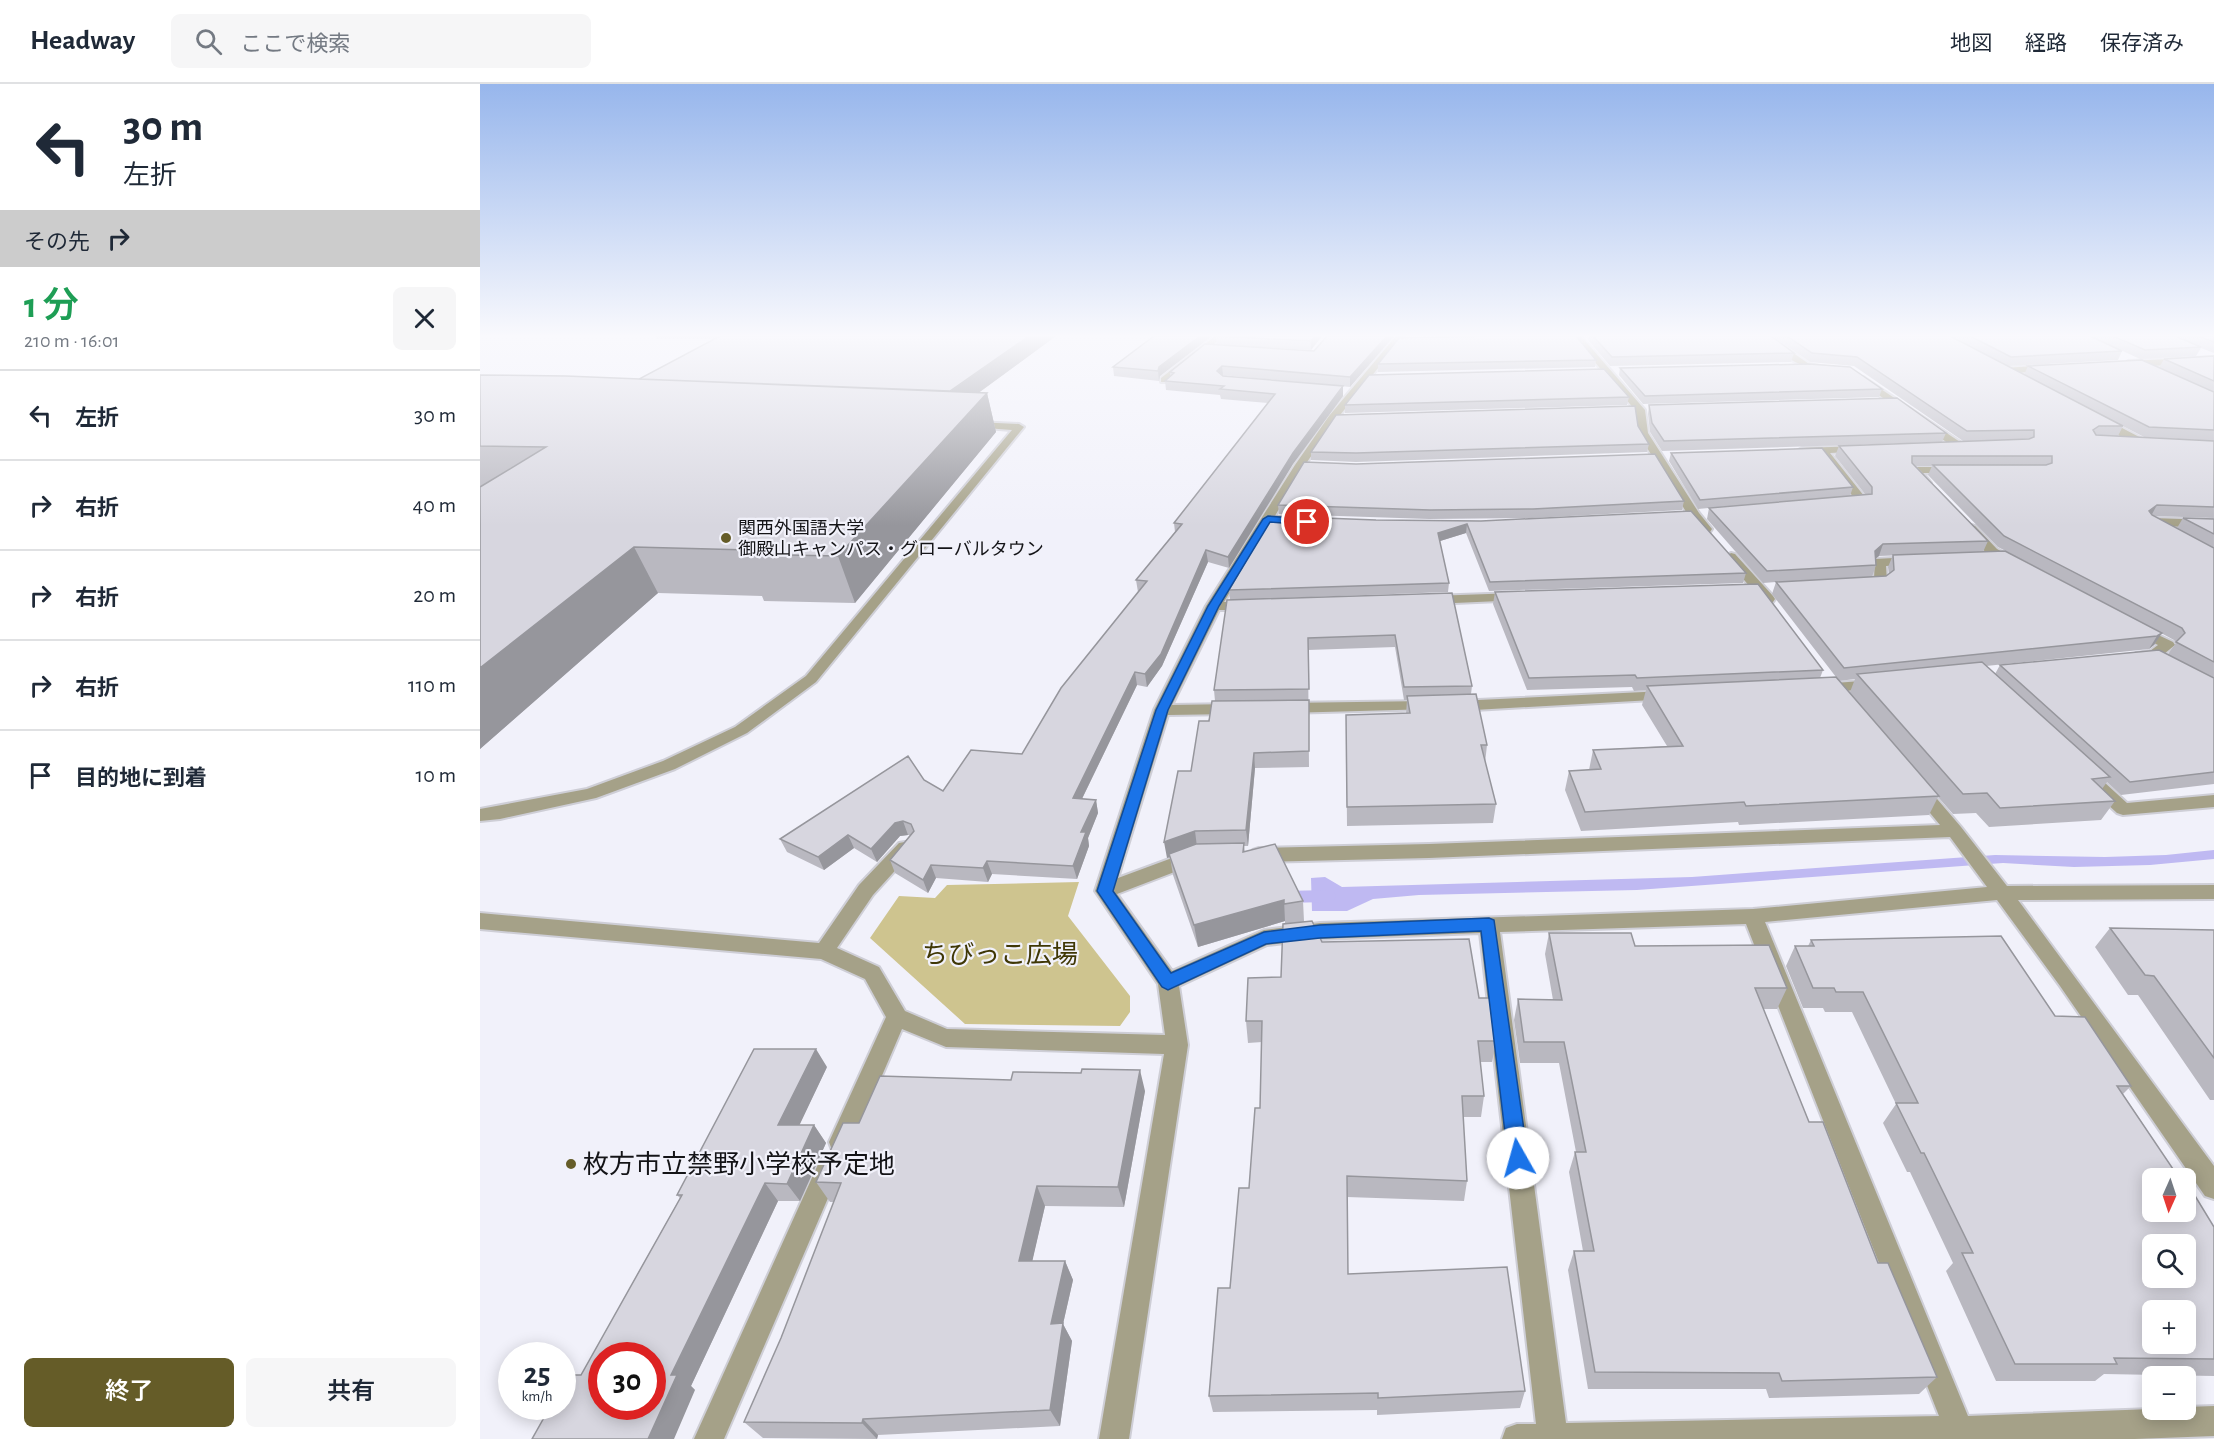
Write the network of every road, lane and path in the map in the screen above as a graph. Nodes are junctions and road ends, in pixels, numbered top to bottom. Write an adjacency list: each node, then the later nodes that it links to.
1 (1349, 399): 31 (street)
2 (1631, 399): 27 (street)
3 (1891, 399): 4 (street)
4 (1895, 402): 5 (street); 11 (street)
5 (1872, 403)
6 (2088, 415): 9 (street)
7 (959, 424): 46 (street)
8 (2118, 442): 9 (street)
9 (2141, 442): 10 (street)
10 (2162, 443)
11 (1936, 447)
12 (1868, 449): 13 (street)
13 (1823, 451): 14 (street); 17 (street)
14 (1788, 452)
15 (1960, 470): 16 (street)
16 (1938, 494)
17 (1840, 503)
18 (1962, 519): 21 (street)
19 (2214, 524): 20 (street)
20 (2178, 537)
21 (2002, 557): 22 (street); 24 (street)
22 (1980, 558)
23 (1924, 560): 25 (street)
24 (2023, 568)
25 (1847, 584)
26 (1781, 588): 27 (street)
27 (1753, 589): 32 (street)
28 (1534, 597): 29 (street)
29 (1415, 600)
30 (1261, 605): 31 (street)
31 (1213, 606): 42 (street)
32 (1779, 612)
33 (2127, 623): 34 (street)
34 (2130, 657)
35 (1893, 682): 36 (street)
36 (1831, 683): 37 (street); 39 (street)
37 (1810, 689)
38 (1679, 695): 40 (street)
39 (1849, 706)
40 (1267, 708)
41 (1244, 709): 42 (street)
42 (1162, 710): 51 (street)
43 (1910, 777): 47 (street)
44 (2088, 777): 45 (street)
45 (2214, 801)
46 (480, 815)
47 (1955, 831): 49 (street); 53 (street)
48 (908, 843): 57 (street)
49 (1244, 855)
50 (1209, 856): 51 (street)
51 (1105, 891): 58 (street)
52 (2214, 892): 53 (street)
53 (2000, 893): 54 (street); 61 (street)
54 (1753, 916): 56 (street); 63 (street)
55 (480, 921): 57 (street)
56 (1489, 924): 58 (street); 64 (street)
57 (824, 951): 59 (street)
58 (1168, 982): 60 (street)
59 (897, 1017): 60 (street); 65 (street)
60 (1178, 1045): 66 (street)
61 (2214, 1187)
62 (2214, 1421): 63 (street)
63 (1962, 1435): 64 (street)
64 (1553, 1438): 67 (street)
65 (709, 1439)
66 (1114, 1439)
67 (1517, 1439)

